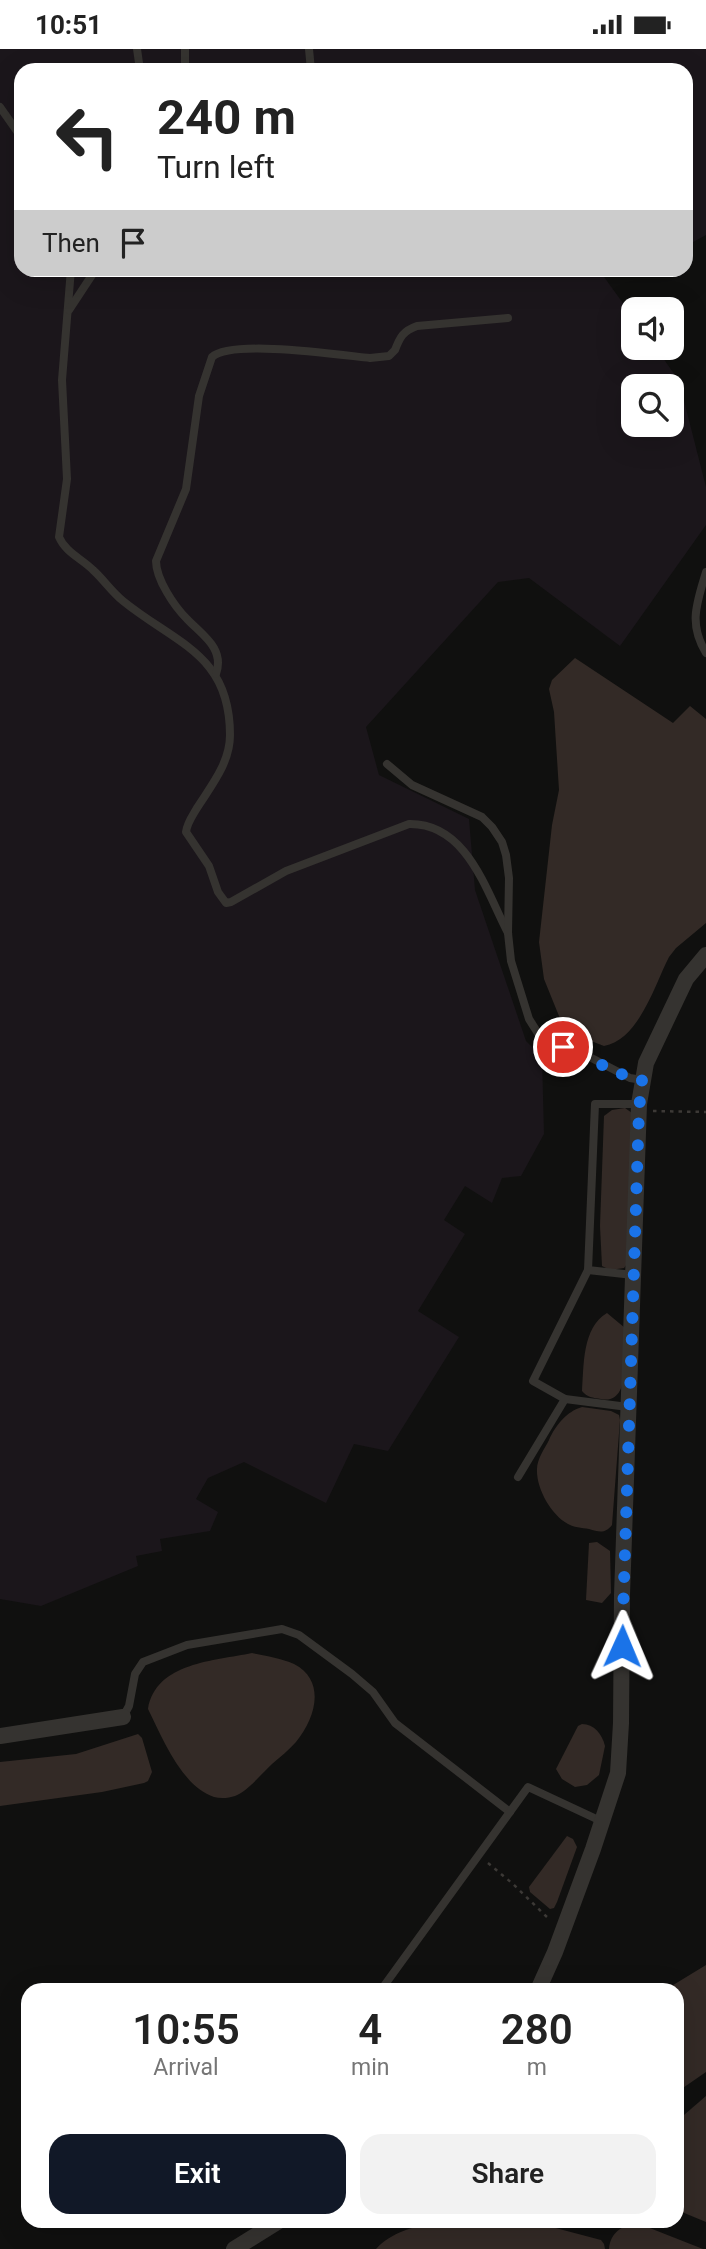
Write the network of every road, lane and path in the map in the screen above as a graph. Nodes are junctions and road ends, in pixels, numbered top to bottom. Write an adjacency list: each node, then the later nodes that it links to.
1 (0, 107): 2 (lane)
2 (14, 127)
3 (71, 277): 5 (lane)
4 (91, 277): 5 (lane)
5 (69, 310): 9 (lane)
6 (508, 318): 9 (lane)
7 (706, 572): 8 (lane)
8 (706, 653)
9 (216, 674): 11 (lane)
10 (387, 764): 11 (lane)
11 (508, 933): 13 (lane)
12 (706, 955): 13 (street)
13 (642, 1080): 14 (street)
14 (639, 1107): 15 (path); 16 (lane); 17 (street)
15 (706, 1112)
16 (588, 1271): 17 (lane); 18 (lane)
17 (633, 1275): 19 (street)
18 (565, 1399): 19 (lane); 20 (lane)
19 (628, 1407): 24 (street)
20 (518, 1477)
21 (122, 1717): 22 (street); 23 (lane)
22 (0, 1736)
23 (510, 1812): 24 (lane); 25 (lane)
24 (603, 1822): 26 (street)
25 (478, 1855): 26 (path); 27 (lane)
26 (562, 1933): 28 (street)
27 (386, 1983)
28 (541, 1983)
29 (268, 2228): 30 (street)
30 (234, 2249)

